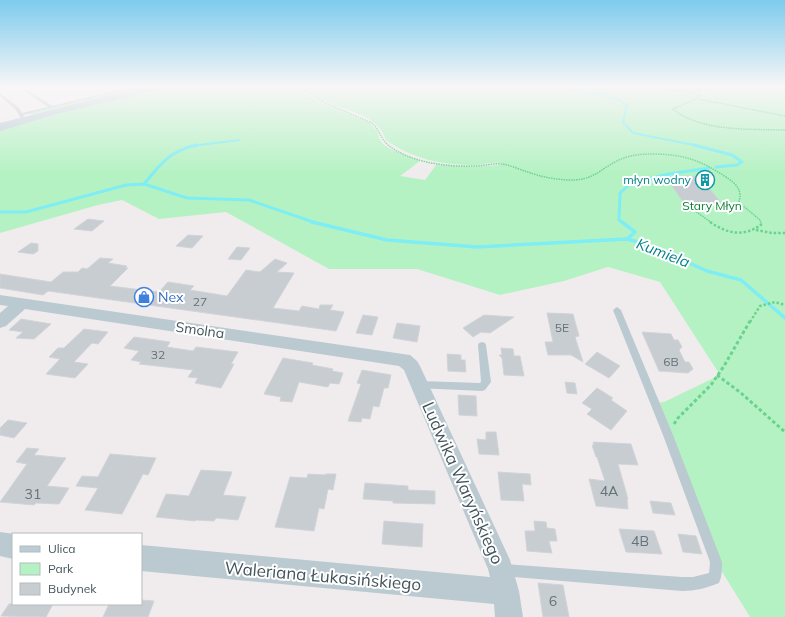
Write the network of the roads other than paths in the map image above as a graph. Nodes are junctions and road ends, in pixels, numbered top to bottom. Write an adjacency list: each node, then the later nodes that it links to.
1 (25, 116): 3 (lane)
2 (27, 116): 3 (main road)
3 (22, 117): 4 (main road)
4 (0, 127)
5 (0, 300): 6 (street, Smolna)
6 (21, 304): 8 (street); 10 (street, Smolna)
7 (617, 310): 15 (lane)
8 (0, 322)
9 (482, 345): 11 (lane)
10 (399, 358): 11 (street, Ludwika Waryńskiego)
11 (420, 385): 15 (street, Ludwika Waryńskiego)
12 (0, 544): 13 (street)
13 (12, 546)
14 (142, 558): 15 (street, Waleriana Łukasińskiego)
15 (503, 580): 16 (street, Ludwika Waryńskiego)
16 (509, 617)

